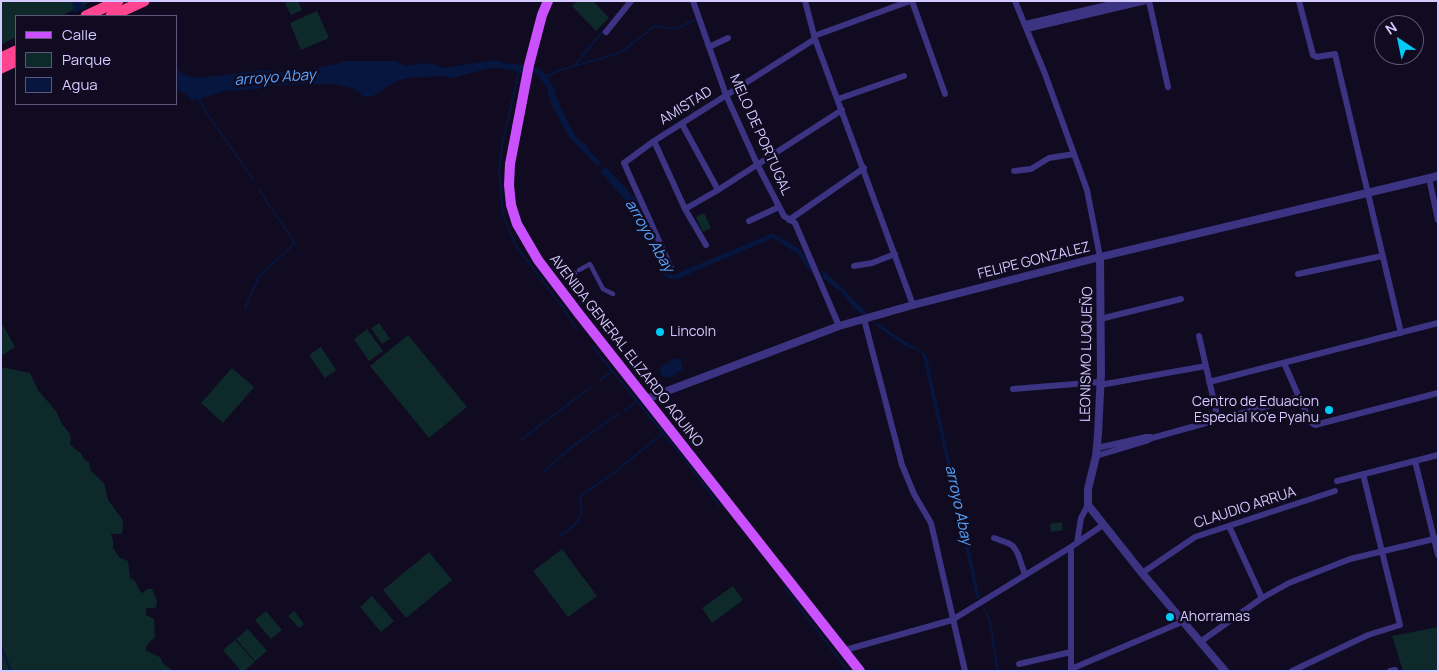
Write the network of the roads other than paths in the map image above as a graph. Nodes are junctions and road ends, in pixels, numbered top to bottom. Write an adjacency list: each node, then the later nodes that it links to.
1 (118, 1): 12 (highway)
2 (144, 1): 13 (highway)
3 (548, 1): 68 (main road, AVENIDA GENERAL ELIZARDO AQUINO)
4 (631, 1): 15 (street)
5 (693, 1): 18 (street, MELO DE PORTUGAL)
6 (805, 1): 16 (street)
7 (911, 1): 16 (street, AMISTAD); 25 (street)
8 (1015, 1): 14 (street, LEONISMO LUQUEÑO)
9 (1124, 1): 14 (street)
10 (1148, 1): 14 (street); 24 (street)
11 (1299, 1): 38 (street)
12 (89, 15)
13 (113, 15)
14 (1026, 27): 31 (street, LEONISMO LUQUEÑO)
15 (606, 32)
16 (815, 37): 26 (street, AMISTAD); 27 (street)
17 (728, 38): 18 (street)
18 (709, 47): 26 (street, MELO DE PORTUGAL)
19 (15, 51): 20 (highway)
20 (1, 58)
21 (15, 61): 22 (highway)
22 (1, 68)
23 (904, 76): 27 (street)
24 (1168, 88)
25 (945, 94)
26 (726, 95): 29 (street, AMISTAD); 32 (street, MELO DE PORTUGAL)
27 (838, 99): 28 (street)
28 (842, 110): 32 (street); 33 (street)
29 (682, 124): 30 (street, AMISTAD); 37 (street)
30 (654, 141): 40 (street); 50 (street, AMISTAD)
31 (1074, 154): 34 (street); 47 (street, LEONISMO LUQUEÑO)
32 (757, 164): 37 (street); 39 (street, MELO DE PORTUGAL)
33 (864, 168): 41 (street); 45 (street)
34 (1014, 171)
35 (1438, 176): 36 (street, FELIPE GONZALEZ)
36 (1429, 178): 38 (street, FELIPE GONZALEZ); 42 (street)
37 (718, 190): 40 (street)
38 (1367, 193): 46 (street); 47 (street, FELIPE GONZALEZ)
39 (779, 207): 41 (street, MELO DE PORTUGAL); 43 (street)
40 (685, 209): 44 (street)
41 (789, 220): 58 (street, MELO DE PORTUGAL)
42 (1438, 220)
43 (749, 221)
44 (706, 244)
45 (895, 254): 48 (street); 54 (street)
46 (1382, 256): 51 (street); 59 (street)
47 (1100, 257): 54 (street, FELIPE GONZALEZ); 56 (street, LEONISMO LUQUEÑO)
48 (854, 266)
49 (578, 270): 52 (street)
50 (672, 270)
51 (1298, 274)
52 (613, 294)
53 (1181, 299): 56 (street)
54 (913, 305): 55 (street, FELIPE GONZALEZ)
55 (864, 319): 58 (street, FELIPE GONZALEZ); 87 (street)
56 (1100, 320): 64 (street, LEONISMO LUQUEÑO)
57 (1438, 323): 59 (street)
58 (839, 326): 68 (street, FELIPE GONZALEZ)
59 (1400, 333): 61 (street)
60 (1199, 336): 62 (street)
61 (1284, 363): 63 (street); 67 (street)
62 (1206, 366): 63 (street); 64 (street)
63 (1209, 382): 69 (street)
64 (1100, 383): 65 (street); 70 (street, LEONISMO LUQUEÑO)
65 (1013, 389)
66 (1438, 393): 67 (street)
67 (1300, 397): 69 (street)
68 (646, 399): 90 (main road, AVENIDA GENERAL ELIZARDO AQUINO)
69 (1218, 419): 70 (street)
70 (1097, 452): 76 (street, LEONISMO LUQUEÑO)
71 (1438, 455): 72 (street)
72 (1415, 461): 73 (street); 80 (street)
73 (1363, 474): 74 (street); 82 (street)
74 (1337, 481)
75 (1335, 491): 78 (street, CLAUDIO ARRUA)
76 (1088, 505): 77 (street); 81 (street)
77 (1104, 525): 81 (street); 84 (street)
78 (1229, 526): 84 (street, CLAUDIO ARRUA); 86 (street)
79 (994, 538): 85 (street)
80 (1436, 539): 82 (street); 83 (street)
81 (1074, 545): 85 (street); 91 (street)
82 (1382, 551): 86 (street); 97 (street)
83 (1438, 555)
84 (1142, 573): 88 (street)
85 (1025, 575): 87 (street)
86 (1262, 598): 89 (street)
87 (952, 620): 90 (street); 95 (street)
88 (1182, 622): 89 (street); 93 (street)
89 (1200, 642): 96 (street)
90 (845, 650): 94 (main road, AVENIDA GENERAL ELIZARDO AQUINO)
91 (1071, 652): 92 (street); 93 (street)
92 (1020, 664)
93 (1071, 670)
94 (860, 671)
95 (966, 671)
96 (1225, 671)
97 (1292, 671)

